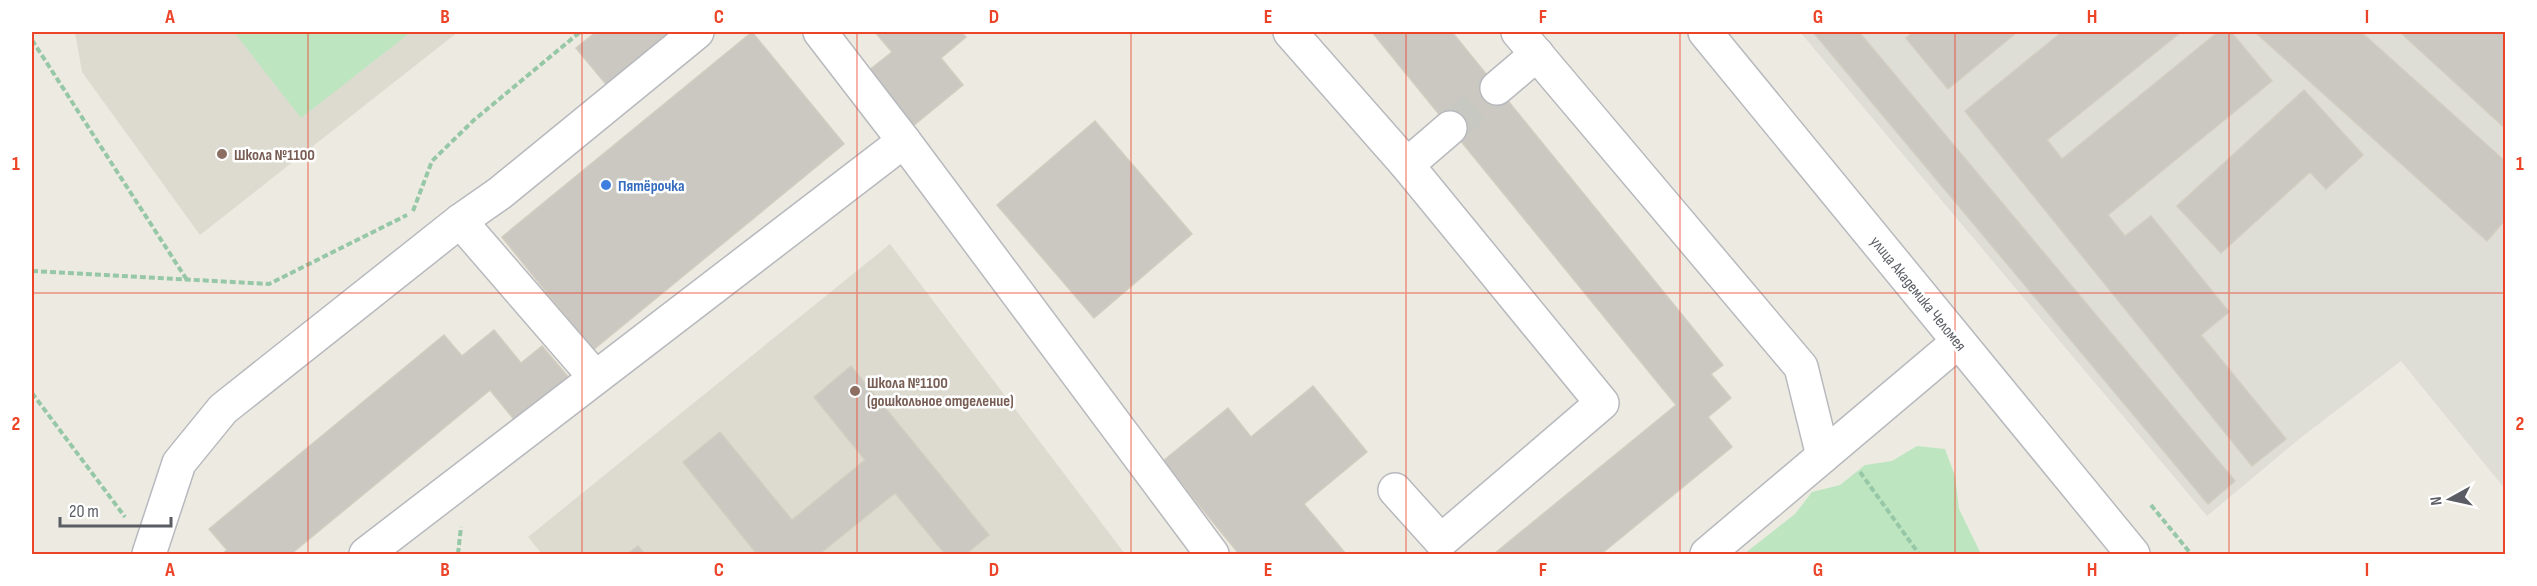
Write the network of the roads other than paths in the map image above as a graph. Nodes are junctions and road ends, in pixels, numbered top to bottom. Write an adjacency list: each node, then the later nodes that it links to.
1 (697, 32): 10 (street)
2 (820, 32): 8 (street)
3 (1290, 32): 9 (street)
4 (1705, 32): 11 (street, улица Академика Челомея)
5 (1528, 43): 6 (street); 13 (street)
6 (1497, 88)
7 (1450, 128): 9 (street)
8 (904, 141): 12 (street); 18 (street)
9 (1407, 165): 14 (street)
10 (460, 221): 12 (street); 15 (street)
11 (1958, 342): 13 (street); 16 (street, улица Академика Челомея)
12 (595, 376): 17 (street)
13 (1831, 449): 19 (street)
14 (1395, 490)
15 (149, 552)
16 (2127, 552)
17 (366, 555)
18 (1212, 555)
19 (1707, 555)

